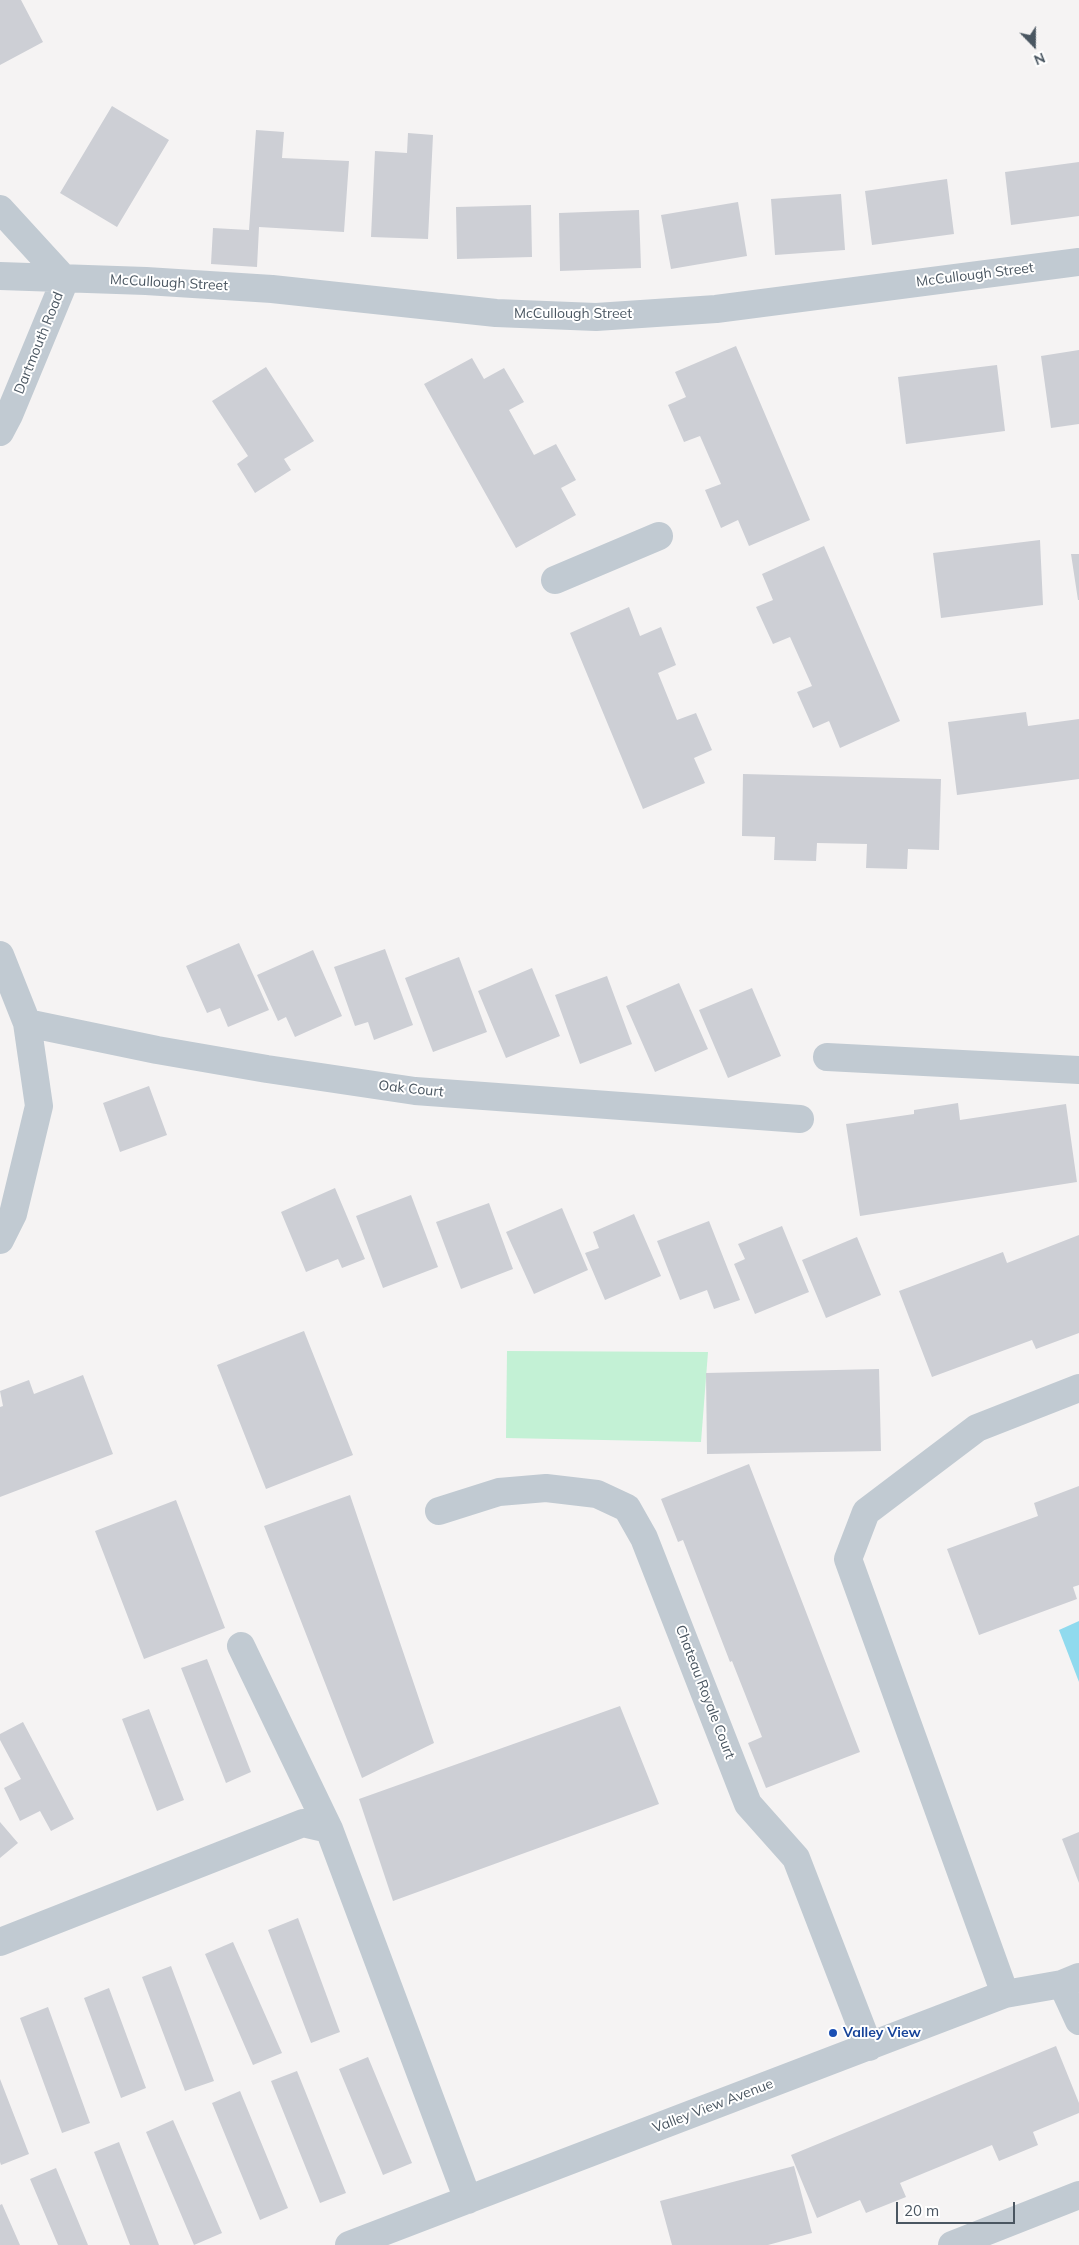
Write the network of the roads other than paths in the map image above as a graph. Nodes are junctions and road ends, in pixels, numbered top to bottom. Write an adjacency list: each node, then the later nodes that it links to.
1 (0, 209): 4 (street)
2 (1079, 262): 4 (street, McCullough Street)
3 (0, 276): 4 (street, McCullough Street)
4 (65, 280): 5 (street, Dartmouth Road)
5 (0, 432)
6 (659, 536): 7 (street)
7 (555, 580)
8 (0, 955): 9 (street)
9 (27, 1023): 12 (street, Oak Court); 13 (street)
10 (826, 1057): 11 (street)
11 (1079, 1070)
12 (800, 1119)
13 (0, 1240)
14 (1079, 1388): 20 (street)
15 (439, 1511): 22 (street, Chateau Royale Court)
16 (241, 1646): 17 (street)
17 (329, 1828): 18 (street); 24 (street)
18 (0, 1942)
19 (1071, 1980): 20 (street, Valley View Avenue); 21 (street)
20 (1005, 1994): 22 (street, Valley View Avenue)
21 (1079, 2021)
22 (869, 2047): 24 (street, Valley View Avenue)
23 (1079, 2195): 26 (street)
24 (468, 2200): 25 (street, Valley View Avenue)
25 (349, 2245)
26 (952, 2245)

